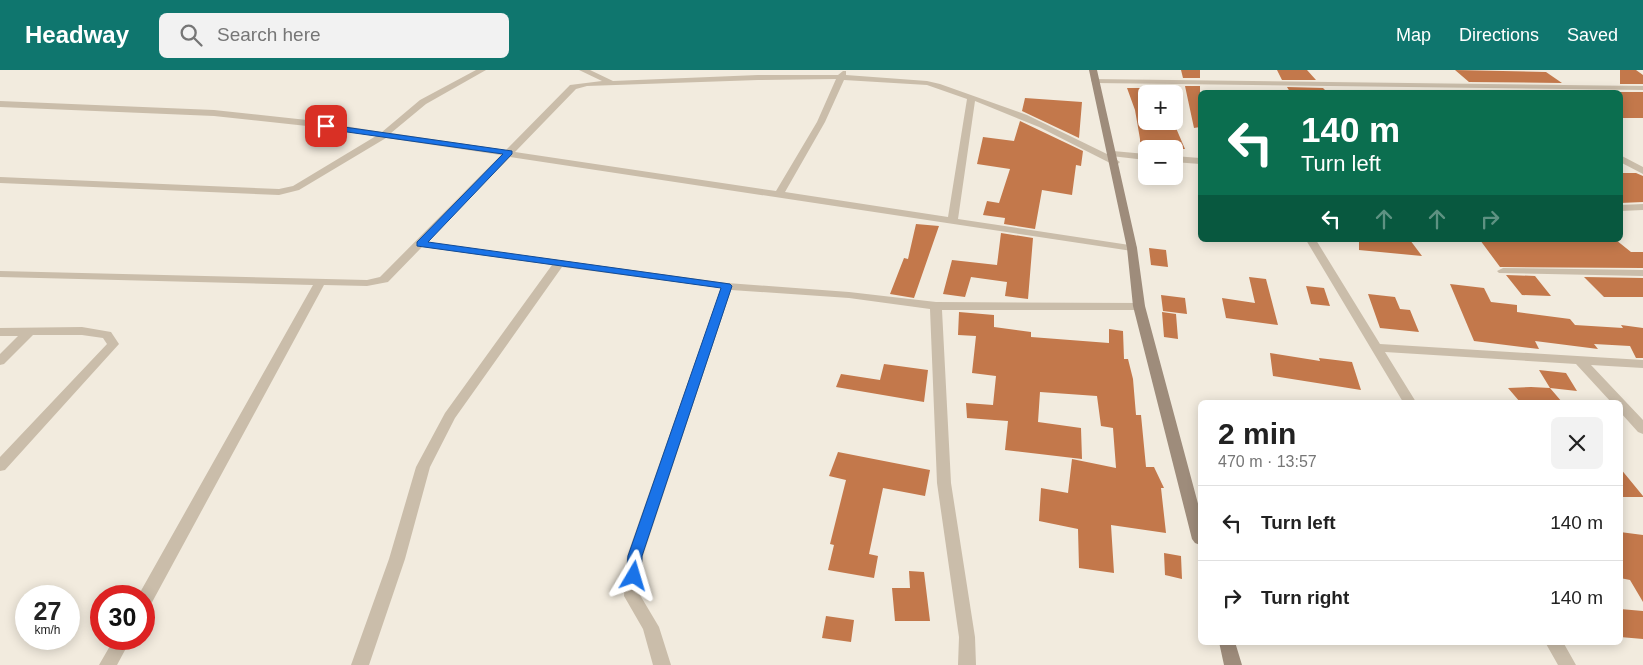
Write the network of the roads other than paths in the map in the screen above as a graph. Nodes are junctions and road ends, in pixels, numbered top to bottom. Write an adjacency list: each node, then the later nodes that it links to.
1 (482, 70): 15 (street)
2 (583, 70): 8 (street)
3 (818, 71): 4 (street); 8 (street)
4 (843, 73): 5 (street); 24 (street)
5 (890, 73): 13 (street)
6 (1094, 76): 7 (street); 18 (street)
7 (1197, 82): 9 (street); 11 (street)
8 (614, 83): 16 (street)
9 (1508, 85): 10 (street); 12 (street)
10 (1643, 88)
11 (1203, 90)
12 (1516, 90)
13 (971, 97): 18 (street); 27 (street)
14 (0, 104): 15 (street)
15 (382, 136): 16 (street); 23 (street)
16 (509, 152): 24 (street); 29 (street)
17 (1138, 157): 18 (street)
18 (1114, 158): 30 (street)
19 (1183, 160): 21 (street)
20 (1623, 160): 22 (street)
21 (1198, 161)
22 (1643, 171)
23 (0, 180)
24 (779, 194): 27 (street)
25 (1643, 207): 26 (street)
26 (1623, 208)
27 (952, 220): 30 (street)
28 (1312, 242): 41 (street)
29 (420, 244): 31 (street); 35 (street)
30 (1132, 248): 38 (street)
31 (559, 263): 36 (street); 56 (street)
32 (1503, 271): 33 (street)
33 (1643, 273)
34 (0, 274): 35 (street)
35 (320, 282): 51 (street)
36 (726, 286): 37 (street); 57 (street)
37 (936, 306): 38 (street); 58 (street)
38 (1139, 306): 50 (street)
39 (0, 332): 40 (street)
40 (29, 332): 43 (street); 49 (street)
41 (1377, 348): 42 (street); 45 (street)
42 (1579, 360): 44 (street); 46 (street)
43 (0, 361)
44 (1643, 364)
45 (1408, 400)
46 (1615, 400)
47 (1623, 408): 48 (street)
48 (1643, 429)
49 (3, 460)
50 (1198, 531)
51 (153, 585)
52 (1228, 645): 59 (street)
53 (1555, 645): 60 (street)
54 (117, 650): 55 (street)
55 (108, 665)
56 (360, 665)
57 (662, 665)
58 (967, 665)
59 (1233, 665)
60 (1566, 665)

